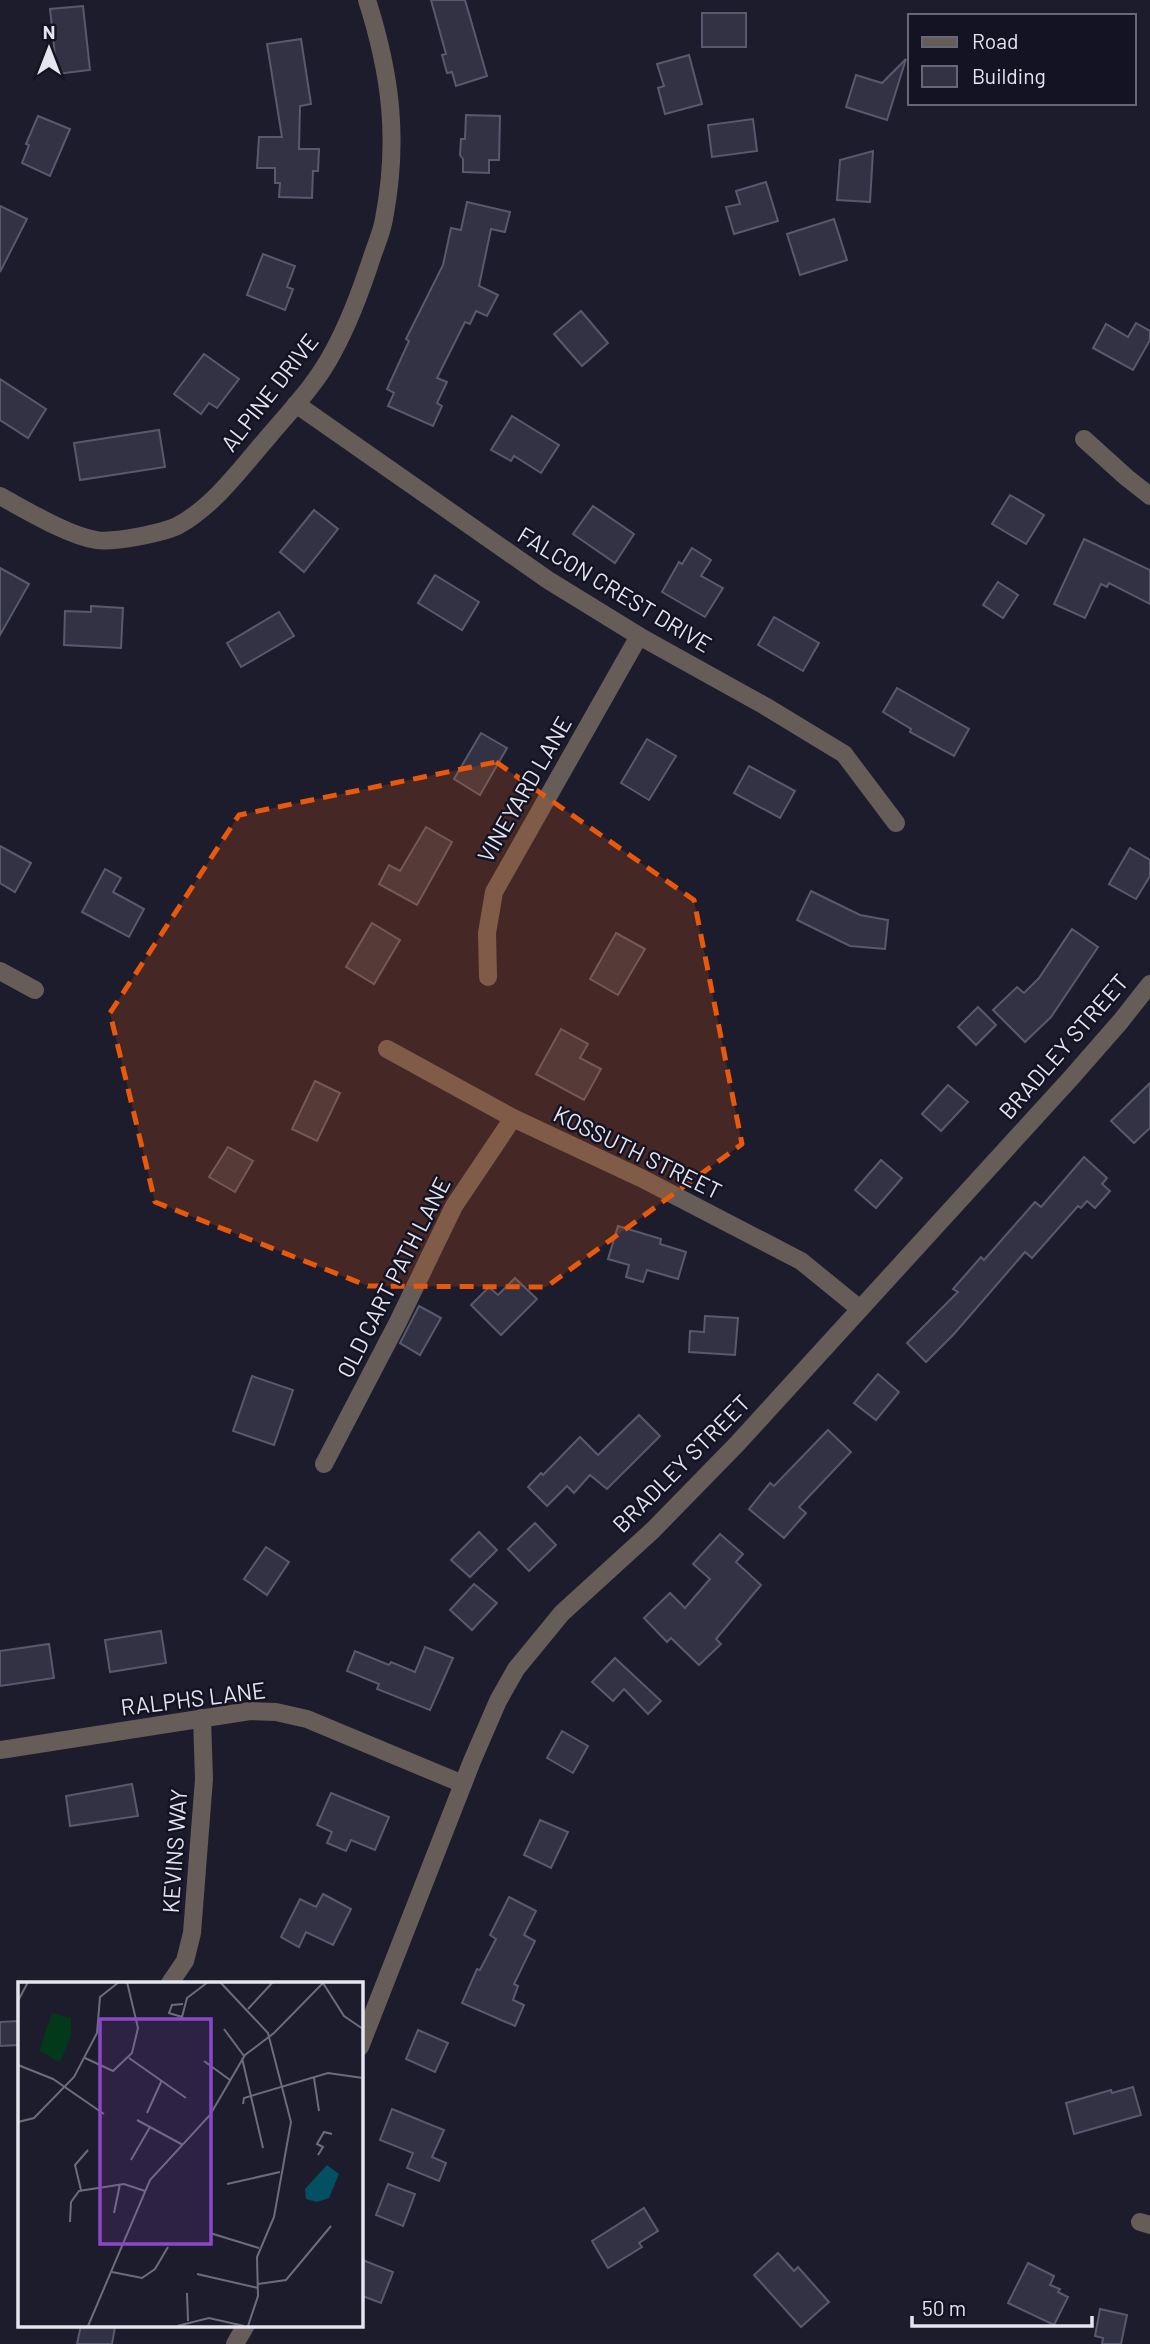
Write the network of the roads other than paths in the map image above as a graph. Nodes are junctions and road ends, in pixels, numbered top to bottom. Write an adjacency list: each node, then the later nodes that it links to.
1 (366, 0): 2 (street, ALPINE DRIVE)
2 (296, 404): 4 (street, ALPINE DRIVE); 6 (street, FALCON CREST DRIVE)
3 (1084, 439): 5 (street)
4 (0, 496)
5 (1150, 496)
6 (639, 636): 7 (street, FALCON CREST DRIVE); 9 (street, VINEYARD LANE)
7 (896, 823)
8 (0, 971): 11 (street)
9 (488, 977)
10 (1150, 984): 14 (street, BRADLEY STREET)
11 (35, 990)
12 (387, 1049): 13 (street, KOSSUTH STREET)
13 (513, 1118): 14 (street, KOSSUTH STREET); 15 (street, OLD CART PATH LANE)
14 (860, 1309): 18 (street, BRADLEY STREET)
15 (324, 1464)
16 (202, 1718): 17 (street, RALPHS LANE); 18 (street, RALPHS LANE); 19 (street, KEVINS WAY)
17 (0, 1750)
18 (463, 1784): 20 (street, BRADLEY STREET)
19 (171, 1982)
20 (362, 2042)
21 (245, 2326): 22 (street)
22 (235, 2344)

